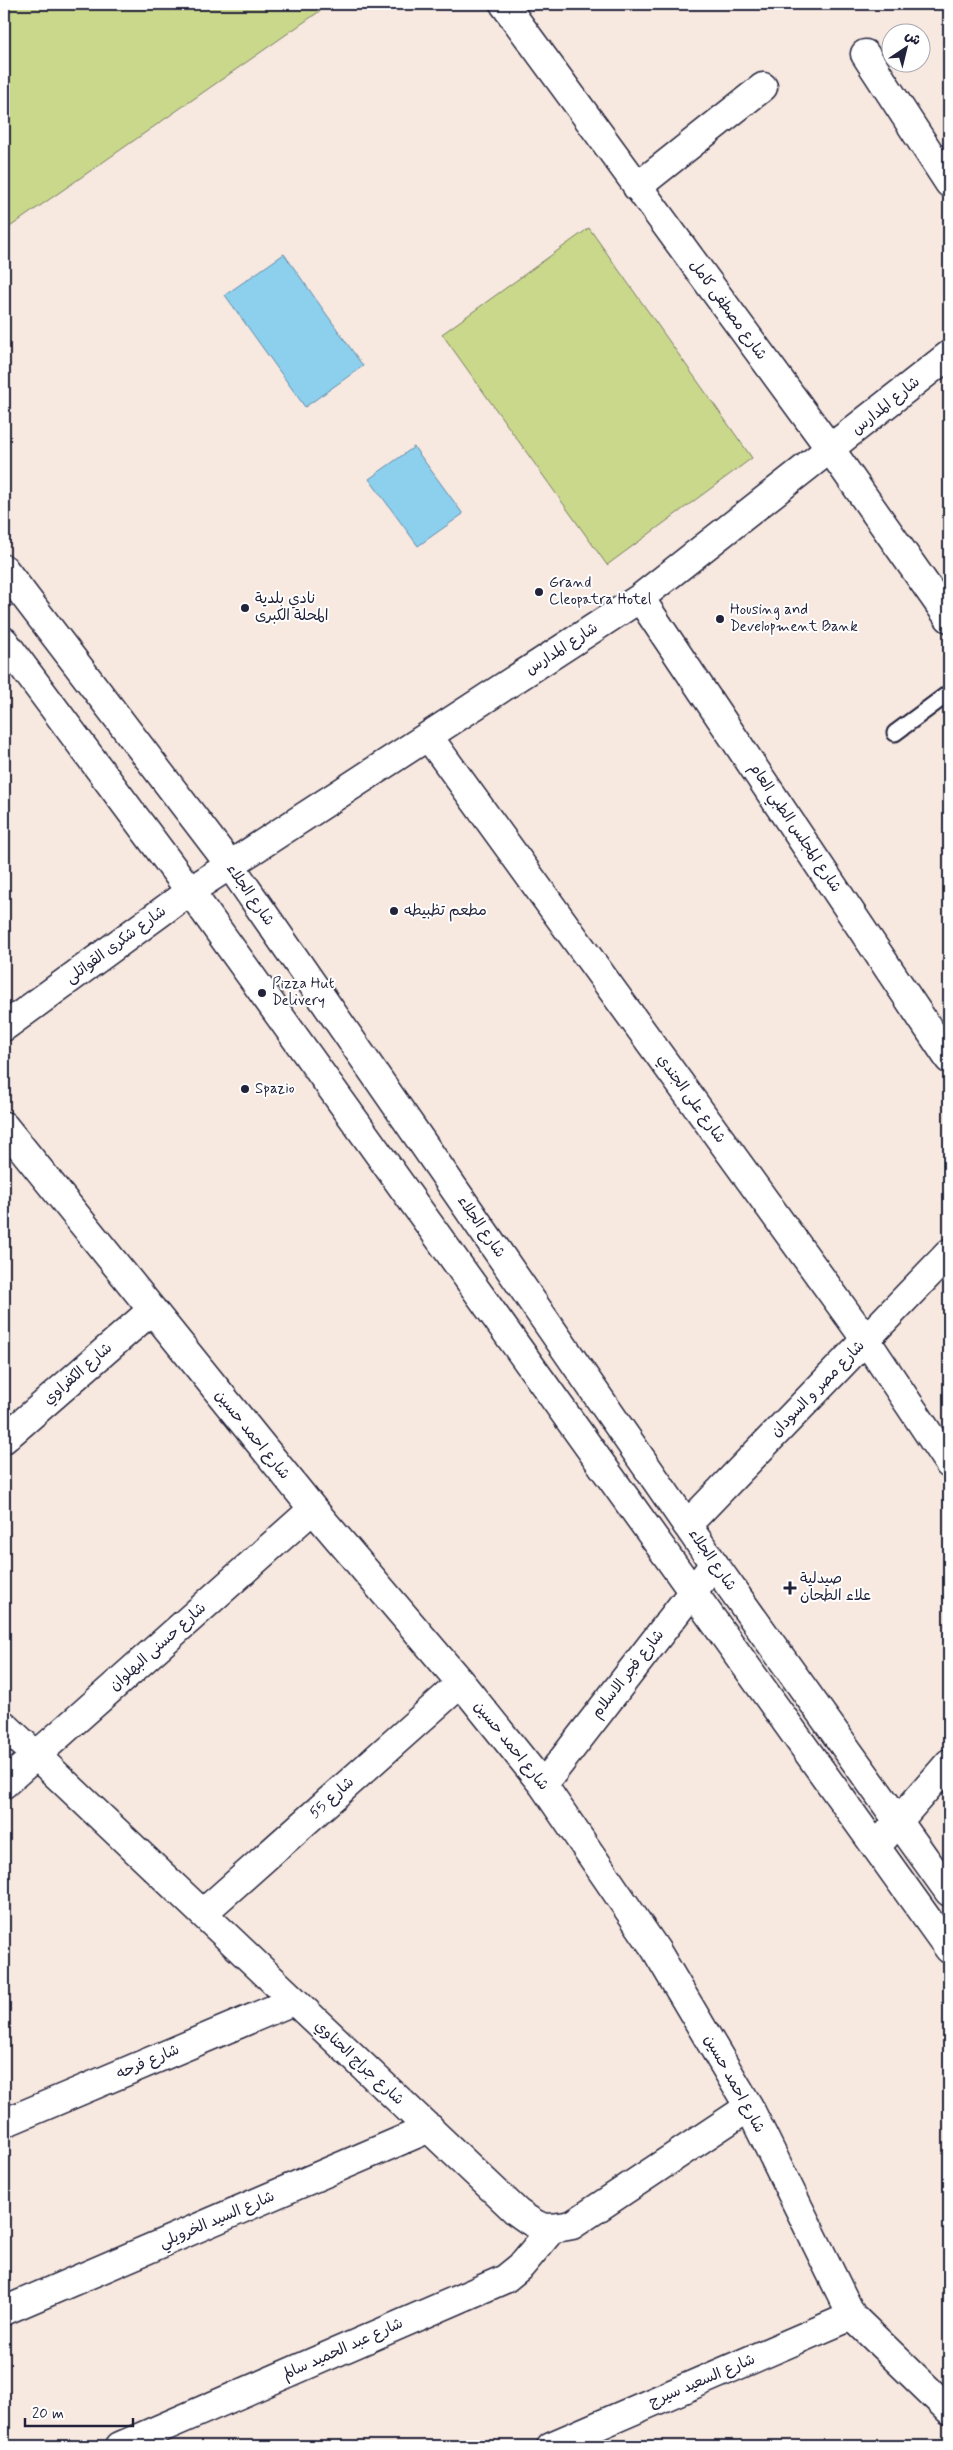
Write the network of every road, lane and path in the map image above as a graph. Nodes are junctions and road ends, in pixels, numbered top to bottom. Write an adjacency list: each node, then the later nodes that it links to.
1 (504, 4): 5 (street, شارع مصطفى كامل)
2 (865, 54): 4 (street)
3 (763, 87): 5 (street)
4 (949, 183)
5 (637, 187): 7 (street, شارع مصطفى كامل)
6 (949, 355): 7 (street, شارع المدارس)
7 (831, 450): 9 (street, شارع المدارس); 10 (street, شارع مصطفى كامل)
8 (4, 569): 15 (street, شارع الجلاء)
9 (640, 598): 14 (street, شارع المدارس); 18 (street, شارع المجلس الطبي العام)
10 (949, 618)
11 (4, 641): 16 (street)
12 (949, 693): 13 (lane)
13 (895, 733)
14 (428, 736): 15 (street, شارع المدارس); 22 (street, شارع على الجندي)
15 (230, 865): 16 (street, شارع شكرى القواتلى); 26 (street, شارع الجلاء)
16 (190, 892): 17 (street, شارع شكرى القواتلى); 28 (street)
17 (4, 1027)
18 (949, 1059)
19 (4, 1126): 21 (street, شارع احمد حسين)
20 (949, 1253): 22 (street, شارع مصر و السودان)
21 (152, 1310): 23 (street, شارع الكفراوي); 25 (street, شارع احمد حسين)
22 (866, 1340): 24 (street, شارع على الجندي); 26 (street, شارع مصر و السودان)
23 (4, 1439)
24 (949, 1464)
25 (313, 1509): 29 (street, شارع احمد حسين); 31 (street, شارع حسنى البهلوان)
26 (687, 1525): 27 (street, شارع الجلاء)
27 (714, 1564): 28 (street, شارع فجر الاسلام); 35 (street, شارع الجلاء)
28 (692, 1592): 34 (street, شارع فجر الاسلام); 36 (street)
29 (461, 1683): 34 (street, شارع احمد حسين); 38 (street, شارع 55)
30 (4, 1725): 31 (street, شارع جراج الحناوي)
31 (36, 1756): 33 (street, شارع حسنى البهلوان); 38 (street, شارع جراج الحناوي)
32 (949, 1763): 35 (street)
33 (4, 1784)
34 (543, 1785): 41 (street, شارع احمد حسين)
35 (898, 1822): 36 (street); 37 (street, شارع الجلاء)
36 (876, 1847): 39 (street)
37 (949, 1892)
38 (203, 1913): 40 (street, شارع جراج الحناوي)
39 (949, 1949)
40 (293, 2001): 42 (street, شارع فرحه); 43 (street, شارع جراج الحناوي)
41 (749, 2107): 44 (street); 46 (street, شارع احمد حسين)
42 (4, 2123)
43 (430, 2128): 44 (street, شارع جراج الحناوي); 45 (street, شارع السيد الخرويلي)
44 (551, 2230): 48 (street, شارع عبد الحميد سالم)
45 (4, 2311)
46 (852, 2316): 47 (street, شارع احمد حسين); 49 (street, شارع السعيد سيرج)
47 (949, 2410)
48 (120, 2446)
49 (551, 2446)

